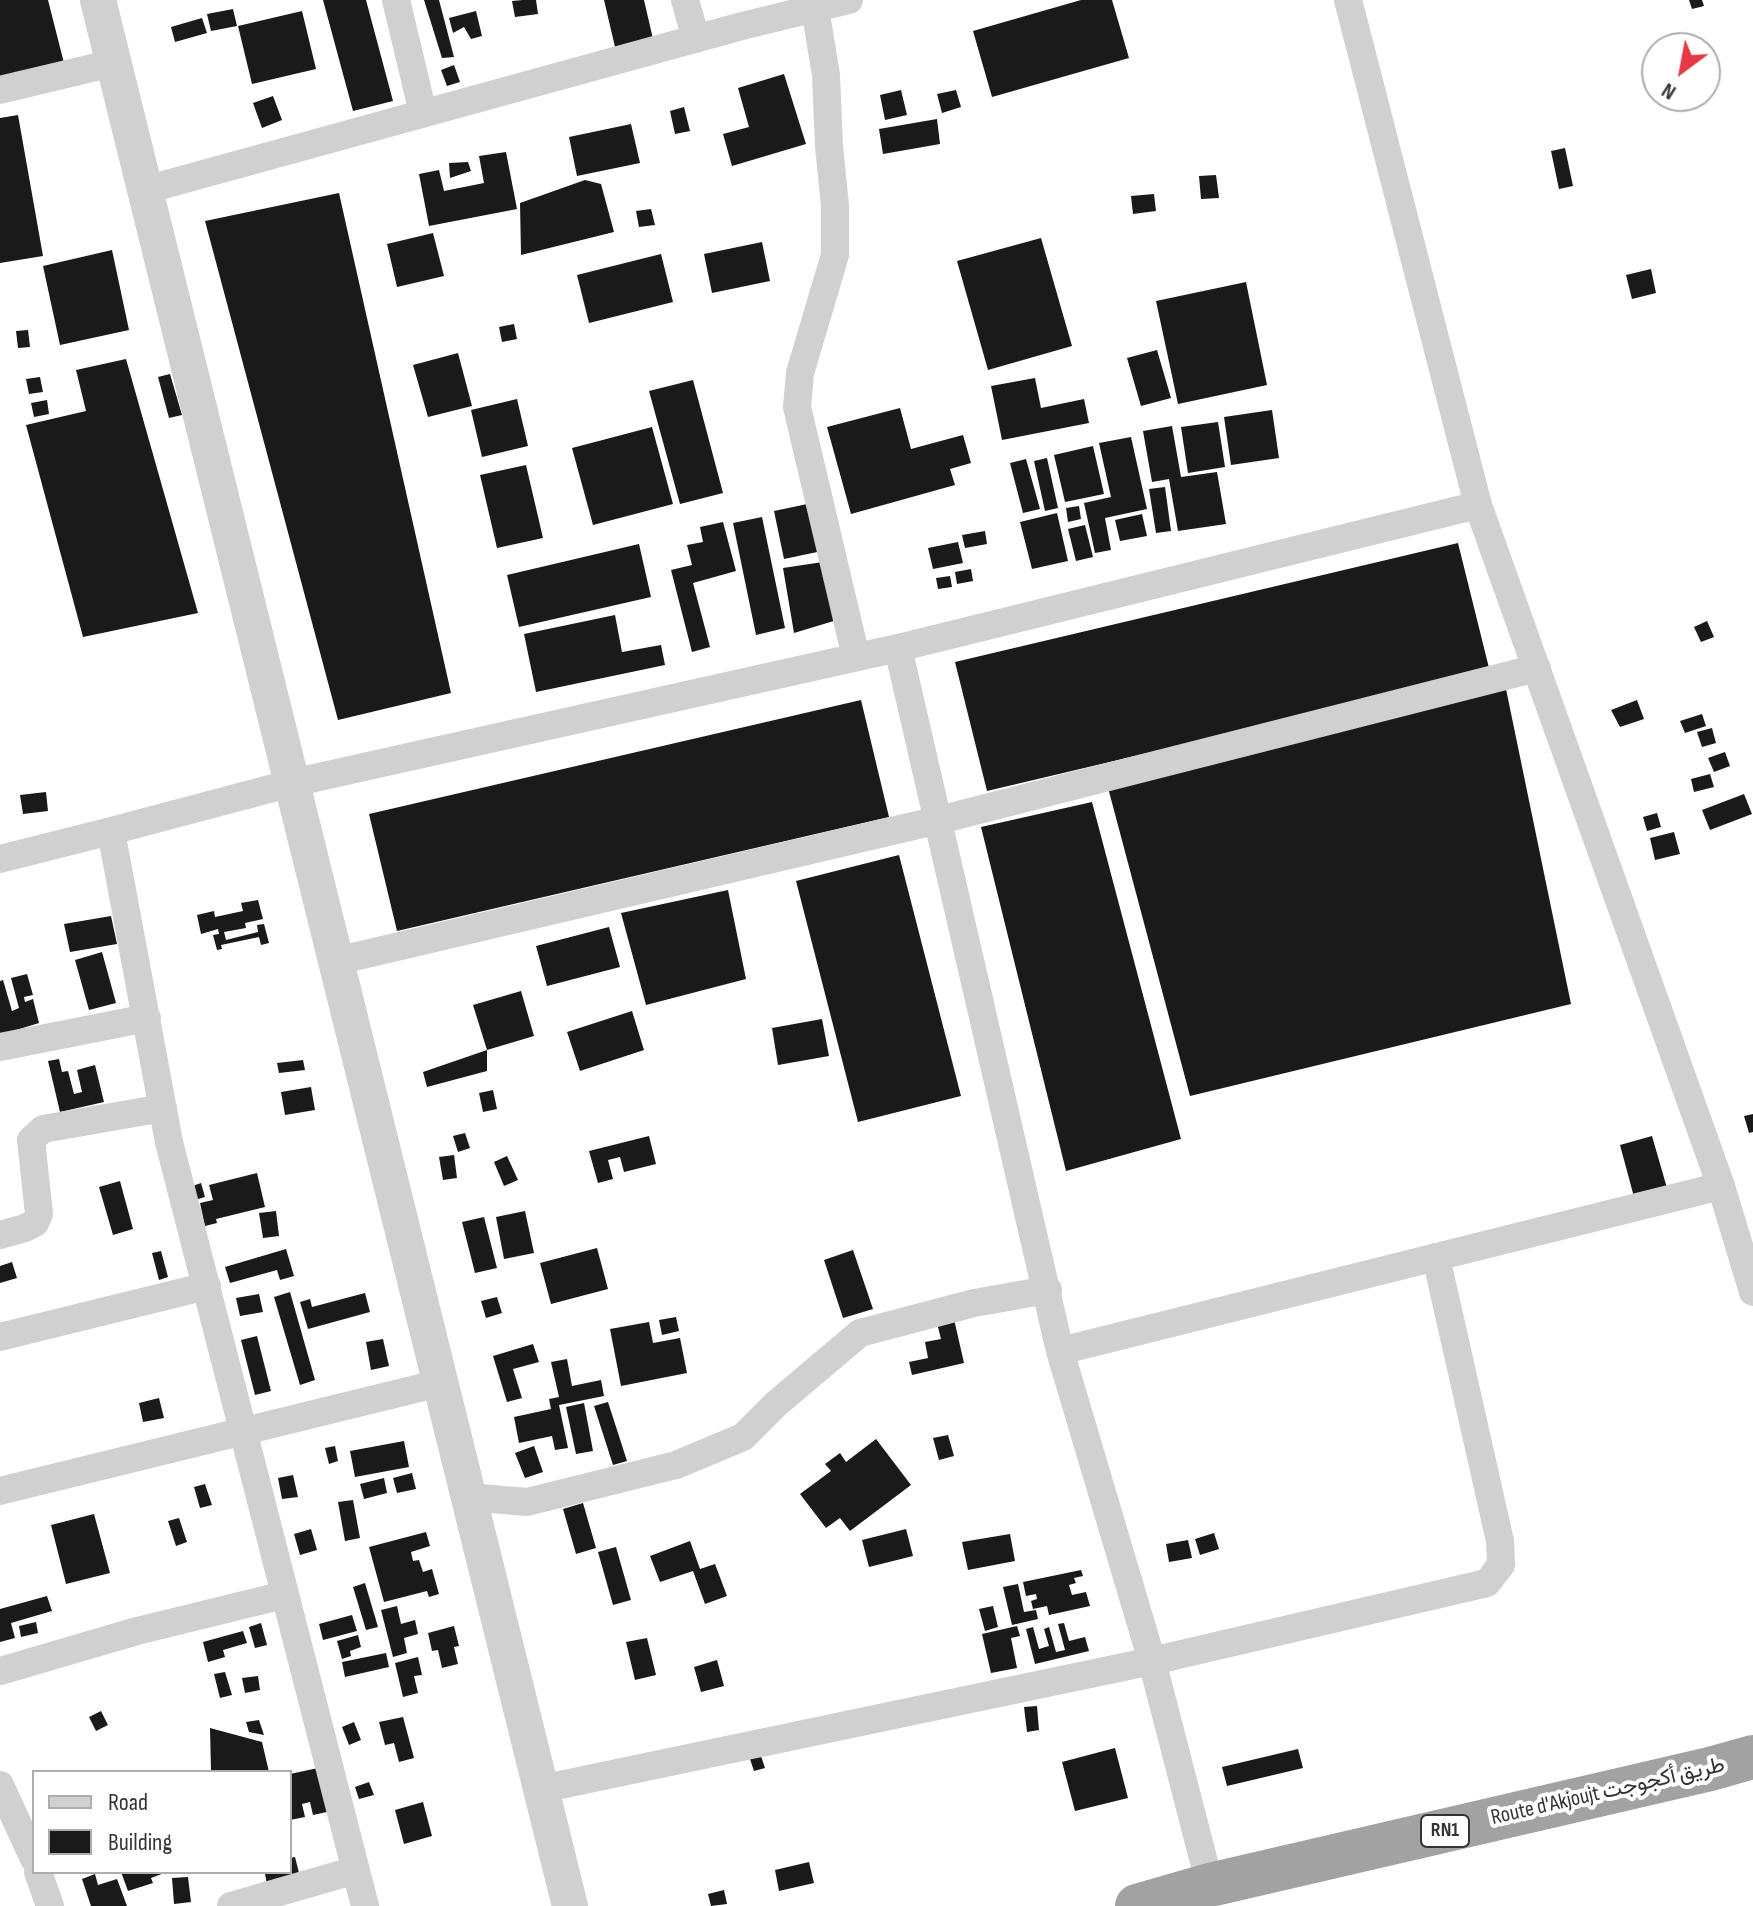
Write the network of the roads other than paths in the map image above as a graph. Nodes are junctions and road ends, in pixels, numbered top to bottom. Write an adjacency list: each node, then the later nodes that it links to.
1 (98, 0): 8 (street)
2 (396, 0): 10 (street)
3 (685, 0): 7 (street)
4 (849, 0): 6 (street)
5 (1348, 0): 12 (street)
6 (815, 8): 7 (street); 14 (street)
7 (696, 39): 10 (street)
8 (113, 63): 9 (street); 11 (street)
9 (0, 90)
10 (423, 113): 11 (street)
11 (145, 190): 16 (street)
12 (1478, 505): 13 (street); 15 (street)
13 (898, 648): 14 (street); 17 (street)
14 (856, 657): 16 (street)
15 (1537, 668): 17 (street); 24 (street)
16 (292, 783): 18 (street); 20 (street)
17 (939, 820): 20 (street); 28 (street)
18 (111, 831): 19 (street); 21 (street)
19 (0, 859)
20 (336, 961): 32 (street)
21 (147, 1018): 22 (street); 23 (street)
22 (0, 1047)
23 (163, 1108): 25 (street); 27 (street)
24 (1721, 1186): 26 (street); 29 (street)
25 (0, 1235)
26 (1436, 1257): 31 (street); 37 (street)
27 (207, 1286): 30 (street); 33 (street)
28 (1048, 1290): 31 (street); 35 (street)
29 (1753, 1292)
30 (0, 1337)
31 (1060, 1351): 37 (street)
32 (440, 1383): 33 (street); 35 (street)
33 (244, 1432): 34 (street); 36 (street)
34 (0, 1491)
35 (468, 1497): 41 (street)
36 (284, 1595): 38 (street); 43 (street)
37 (1152, 1661): 41 (street); 45 (street)
38 (0, 1671)
39 (1753, 1757): 45 (highway, Route d'Akjoujt طريق أكجوجت / RN1)
40 (0, 1785): 42 (street)
41 (541, 1789): 49 (street)
42 (32, 1855)
43 (356, 1870): 47 (street); 48 (street)
44 (39, 1874): 46 (street)
45 (1210, 1885): 50 (highway, Route d'Akjoujt طريق أكجوجت / RN1)
46 (50, 1906)
47 (231, 1906)
48 (365, 1906)
49 (570, 1906)
50 (1137, 1906)

